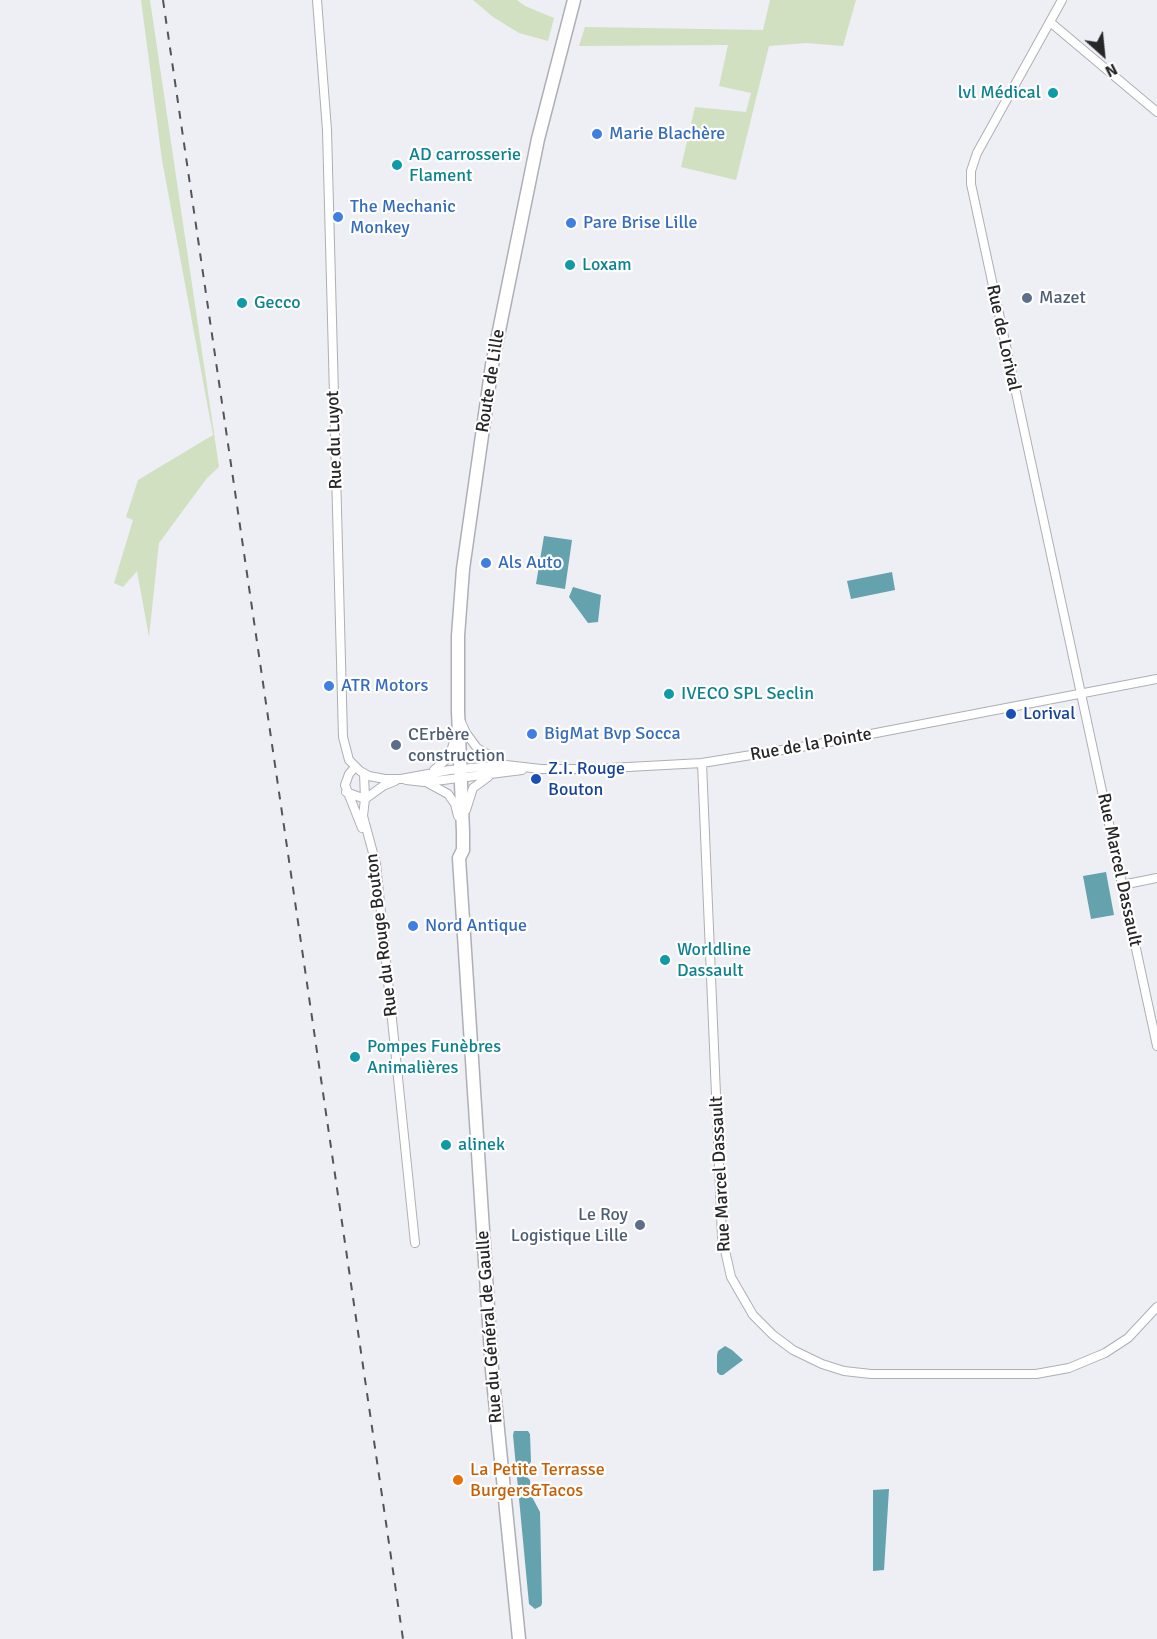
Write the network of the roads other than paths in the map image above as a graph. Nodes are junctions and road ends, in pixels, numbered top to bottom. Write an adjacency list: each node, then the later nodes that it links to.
1 (317, 0): 11 (street, Rue du Luyot)
2 (574, 0): 8 (main road, Route de Lille)
3 (1062, 0): 4 (street, Rue de Lorival)
4 (1050, 22): 5 (street); 7 (street, Rue de Lorival)
5 (1157, 112)
6 (1157, 680): 7 (street, Rue de la Pointe)
7 (1081, 694): 9 (street, Rue de la Pointe); 24 (street, Rue Marcel Dassault)
8 (458, 711): 10 (street); 13 (street); 14 (main road, Route de Lille)
9 (702, 763): 12 (street, Rue de la Pointe); 27 (street, Rue Marcel Dassault)
10 (506, 765): 12 (street, Rue de la Pointe); 14 (street, Rue de la Pointe)
11 (355, 767): 16 (street, Rue du Luyot); 19 (street)
12 (535, 769): 15 (street)
13 (431, 772): 14 (street, Rue du Luyot); 17 (street, Rue du Luyot)
14 (460, 773): 15 (street); 18 (street); 21 (main road, Rue du Général de Gaulle)
15 (499, 773): 21 (street)
16 (364, 774): 17 (street, Rue du Luyot); 20 (street, Rue du Rouge Bouton)
17 (401, 779): 18 (street); 20 (street)
18 (424, 782): 21 (street)
19 (346, 792): 20 (street); 22 (street, Rue du Rouge Bouton)
20 (365, 799): 22 (street, Rue du Rouge Bouton)
21 (463, 832): 28 (main road, Rue du Général de Gaulle)
22 (370, 842): 26 (street, Rue du Rouge Bouton)
23 (1157, 878): 24 (street)
24 (1122, 885): 25 (street, Rue Marcel Dassault)
25 (1157, 1046)
26 (415, 1243)
27 (1157, 1307)
28 (519, 1639)

